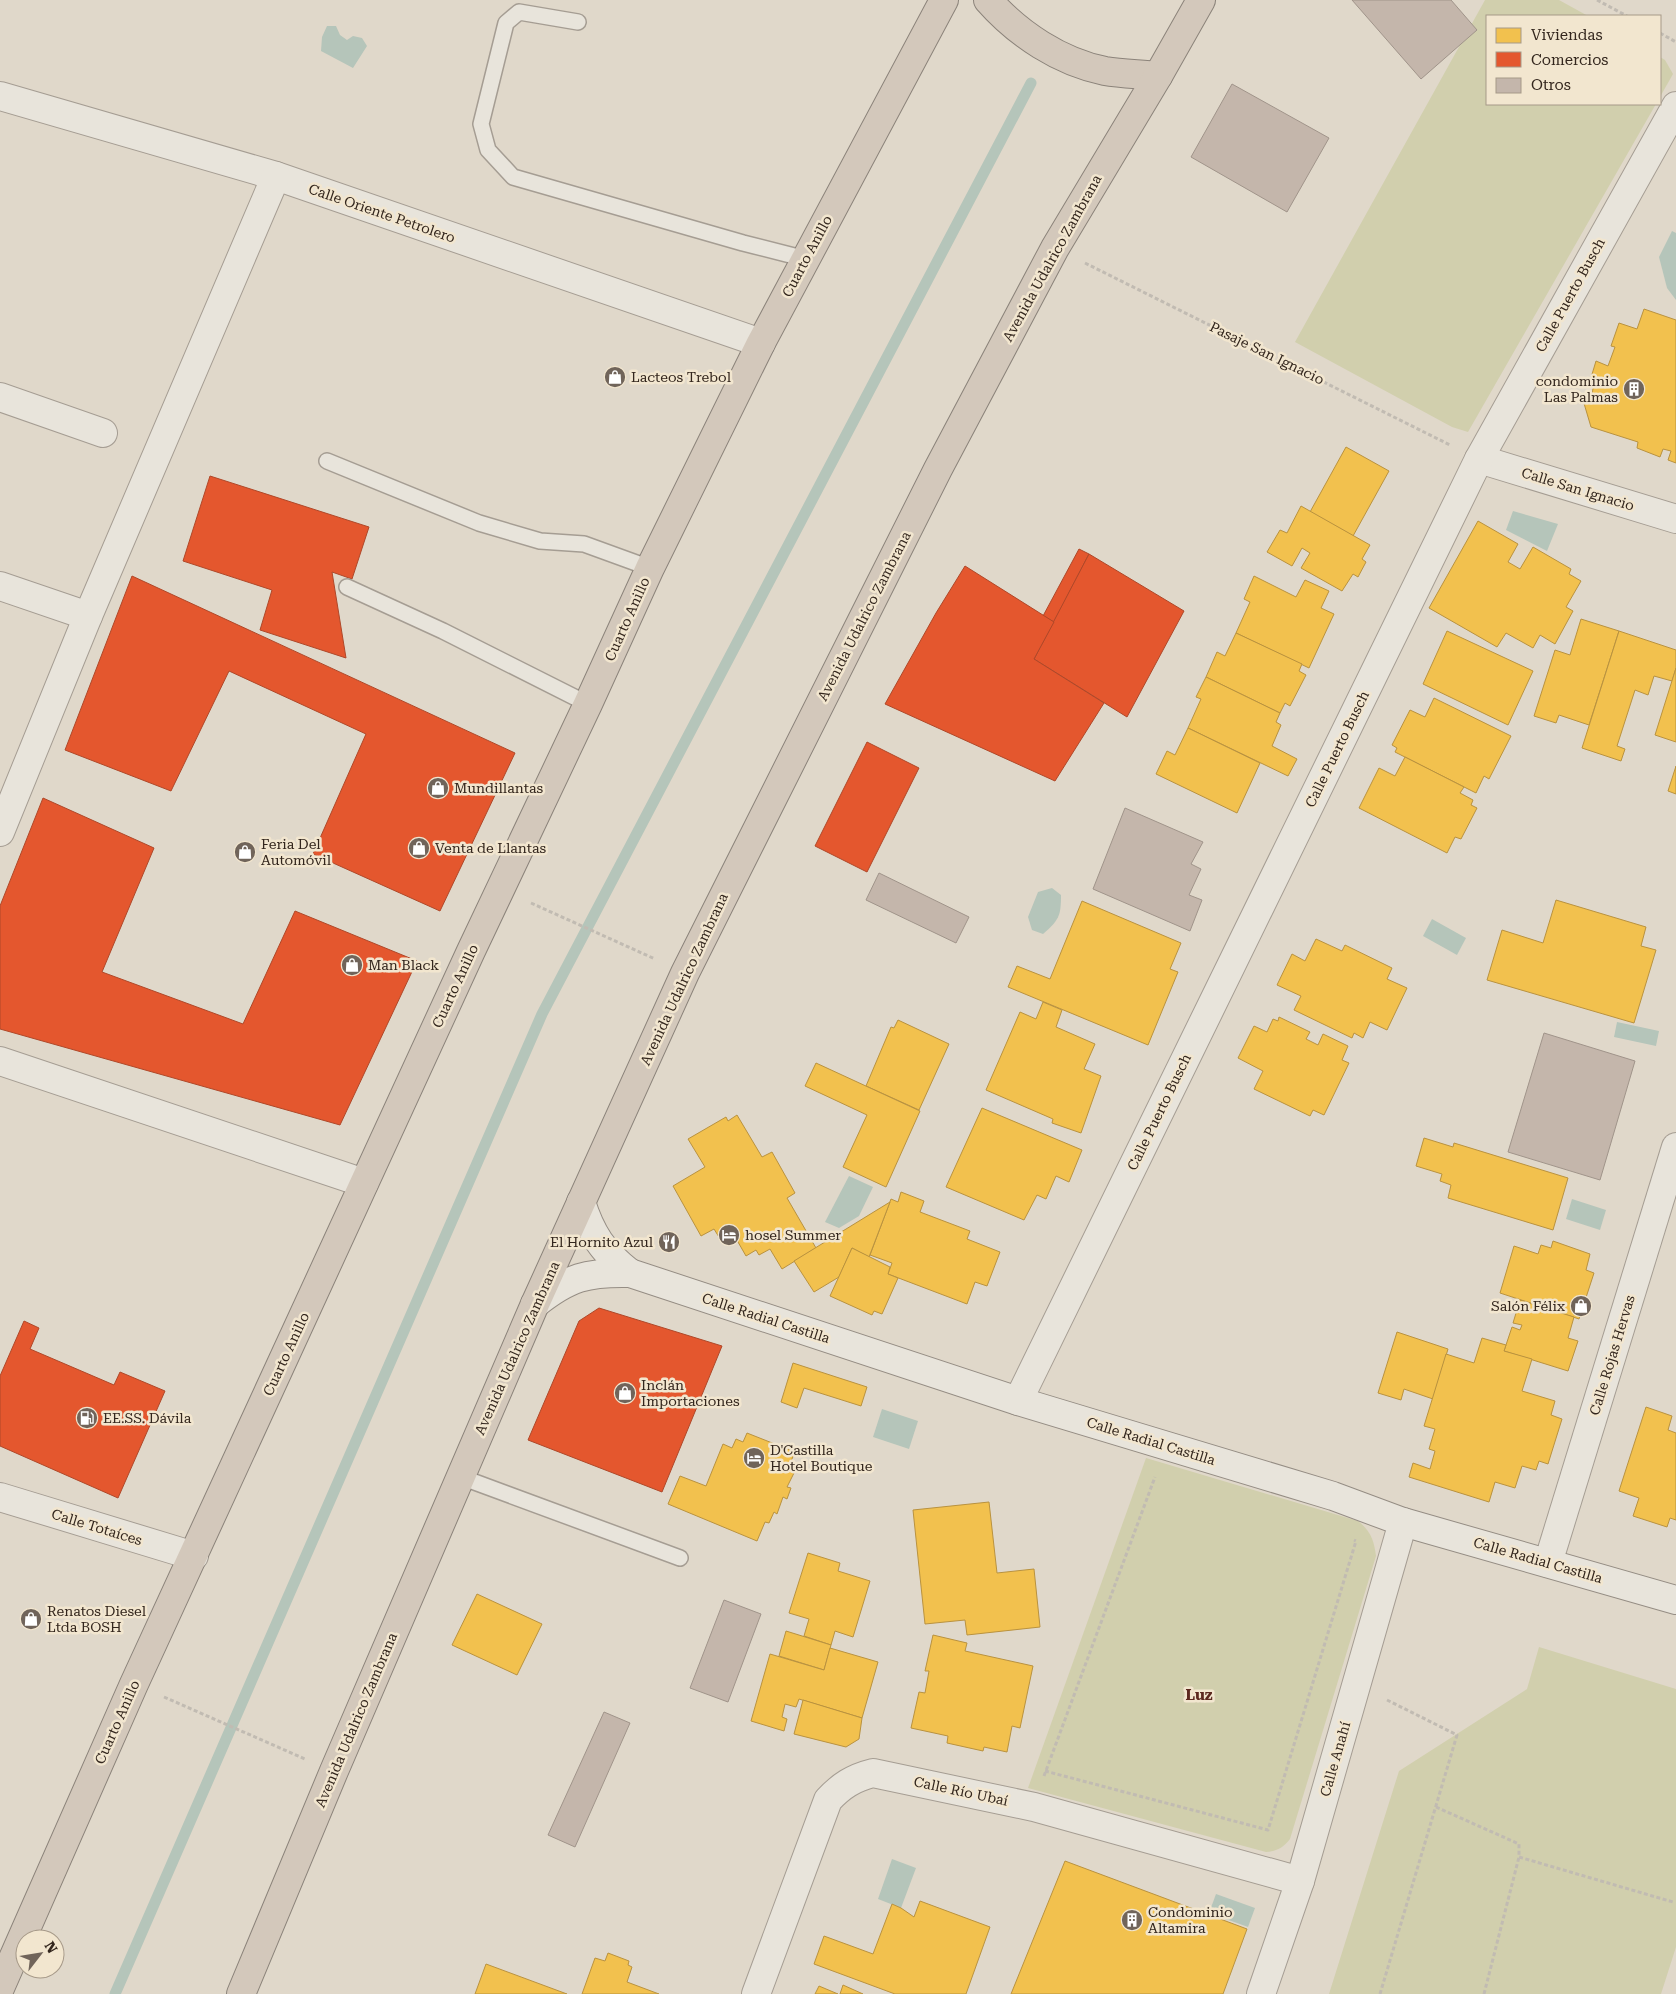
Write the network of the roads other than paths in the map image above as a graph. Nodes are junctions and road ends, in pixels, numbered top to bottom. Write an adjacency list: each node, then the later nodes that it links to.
1 (944, 0): 9 (highway, Cuarto Anillo)
2 (1201, 0): 5 (highway, Avenida Udalrico Zambrana)
3 (993, 5): 5 (highway)
4 (578, 22): 9 (lane)
5 (1158, 76): 25 (highway, Avenida Udalrico Zambrana)
6 (0, 96): 8 (street, Calle Oriente Petrolero)
7 (1676, 106): 13 (street, Calle Puerto Busch)
8 (276, 176): 10 (street, Calle Oriente Petrolero); 19 (street)
9 (806, 259): 10 (highway, Cuarto Anillo)
10 (760, 343): 16 (highway, Cuarto Anillo)
11 (0, 397): 12 (street)
12 (103, 432)
13 (1479, 459): 15 (street, Calle San Ignacio); 28 (street, Calle Puerto Busch)
14 (327, 460): 16 (lane)
15 (1676, 518)
16 (650, 568): 20 (highway, Cuarto Anillo)
17 (0, 586): 19 (street)
18 (347, 587): 20 (lane)
19 (88, 616): 21 (street)
20 (588, 704): 24 (highway, Cuarto Anillo)
21 (0, 832)
22 (0, 1061): 24 (street)
23 (1676, 1147): 34 (street, Calle Rojas Hervas)
24 (364, 1183): 32 (highway, Cuarto Anillo)
25 (581, 1202): 26 (street, Calle Radial Castilla); 27 (highway, Avenida Udalrico Zambrana)
26 (630, 1273): 27 (street, Calle Radial Castilla); 28 (street, Calle Radial Castilla)
27 (535, 1304): 29 (highway, Avenida Udalrico Zambrana)
28 (1018, 1401): 31 (street, Calle Radial Castilla)
29 (461, 1477): 33 (lane); 38 (highway, Avenida Udalrico Zambrana)
30 (0, 1498): 32 (street, Calle Totaíces)
31 (1403, 1522): 34 (street, Calle Radial Castilla); 36 (street, Calle Anahí)
32 (194, 1556): 37 (highway, Cuarto Anillo)
33 (680, 1558)
34 (1548, 1563): 35 (street, Calle Radial Castilla)
35 (1676, 1600)
36 (1300, 1881): 39 (street, Calle Río Ubaí); 40 (street, Calle Anahí)
37 (0, 1988)
38 (241, 1994)
39 (756, 1994)
40 (1261, 1994)

